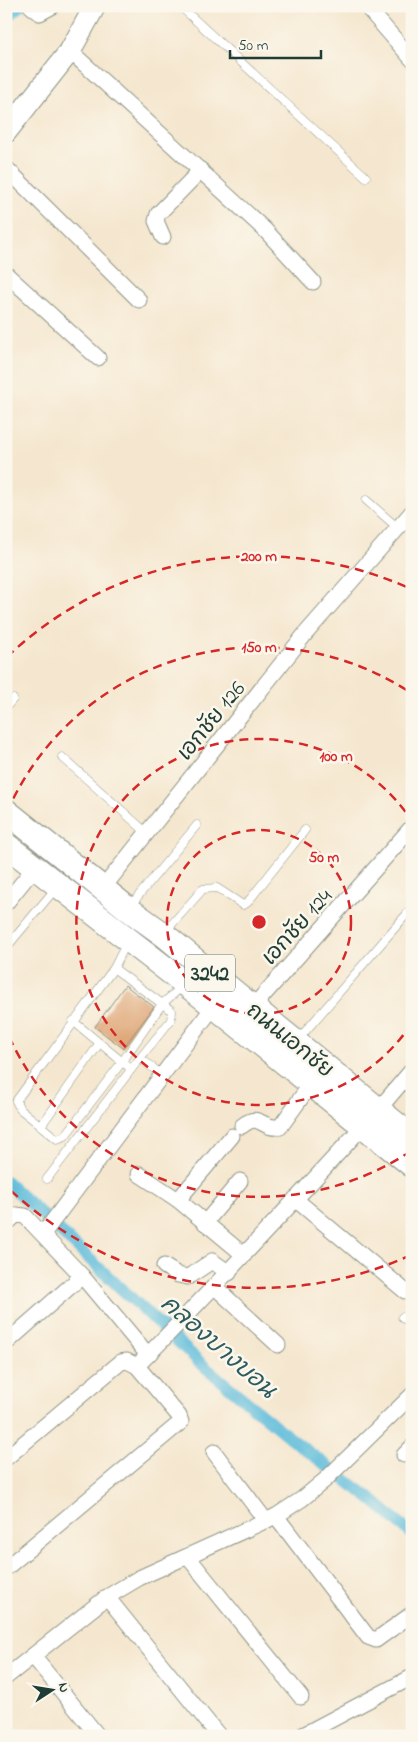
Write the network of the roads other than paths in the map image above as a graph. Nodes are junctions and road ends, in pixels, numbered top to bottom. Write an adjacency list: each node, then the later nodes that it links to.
1 (53, 6): 5 (street)
2 (96, 6): 6 (main road)
3 (180, 6): 11 (lane)
4 (366, 6): 7 (street)
5 (32, 8)
6 (70, 51): 8 (main road); 10 (street)
7 (412, 59)
8 (6, 132)
9 (6, 168): 15 (street)
10 (201, 170): 12 (street); 14 (street)
11 (366, 177)
12 (163, 237)
13 (6, 274): 16 (street)
14 (313, 282)
15 (139, 300)
16 (98, 358)
17 (366, 500): 19 (lane)
18 (412, 512): 19 (street, เอกชัย 126)
19 (398, 528): 27 (street, เอกชัย 126)
20 (12, 698): 21 (lane)
21 (6, 707)
22 (62, 757): 27 (lane)
23 (6, 811): 31 (main road, ถนนเอกชัย / 3242)
24 (197, 824): 33 (lane)
25 (412, 828): 42 (street, เอกชัย 124)
26 (305, 830): 35 (lane)
27 (147, 833): 31 (street, เอกชัย 126)
28 (6, 844): 29 (main road, ถนนเอกชัย / 3242)
29 (35, 867): 30 (main road, ถนนเอกชัย / 3242); 32 (street)
30 (58, 886): 36 (main road, ถนนเอกชัย / 3242); 37 (lane)
31 (103, 888): 33 (main road, ถนนเอกชัย / 3242)
32 (6, 903)
33 (127, 908): 35 (main road, ถนนเอกชัย / 3242)
34 (412, 908): 44 (lane)
35 (163, 934): 42 (main road, ถนนเอกชัย / 3242)
36 (127, 940): 38 (lane); 39 (main road, ถนนเอกชัย / 3242)
37 (6, 948)
38 (114, 968): 40 (lane); 43 (lane)
39 (185, 984): 40 (lane); 41 (main road, ถนนเอกชัย / 3242)
40 (162, 1004): 46 (lane); 47 (lane)
41 (214, 1006): 50 (street); 51 (main road, ถนนเอกชัย / 3242)
42 (252, 1008): 44 (main road, ถนนเอกชัย / 3242)
43 (73, 1021): 45 (lane); 53 (lane)
44 (296, 1042): 52 (main road, ถนนเอกชัย / 3242)
45 (99, 1044): 47 (lane); 53 (lane)
46 (140, 1058): 48 (lane); 50 (lane)
47 (122, 1062): 48 (lane); 53 (lane)
48 (131, 1070): 57 (lane)
49 (412, 1070): 52 (street)
50 (162, 1075): 63 (street)
51 (311, 1084): 52 (main road, ถนนเอกชัย / 3242); 60 (street)
52 (371, 1118): 54 (main road, ถนนเอกชัย / 3242); 55 (main road, ถนนเอกชัย / 3242); 59 (street)
53 (41, 1126)
54 (412, 1137)
55 (412, 1165)
56 (139, 1174): 60 (street)
57 (47, 1179)
58 (240, 1181): 61 (street)
59 (295, 1199): 64 (street); 69 (street)
60 (178, 1200): 61 (street)
61 (205, 1223): 64 (street)
62 (6, 1224): 63 (street)
63 (46, 1230): 67 (street)
64 (244, 1255): 66 (street)
65 (164, 1266): 66 (street)
66 (229, 1273): 68 (street)
67 (82, 1276): 72 (street); 74 (street)
68 (215, 1287): 73 (street); 74 (street)
69 (405, 1291)
70 (402, 1317): 71 (lane)
71 (412, 1325)
72 (6, 1343)
73 (278, 1345)
74 (142, 1361): 77 (street); 80 (street)
75 (412, 1395): 78 (street)
76 (214, 1452): 78 (street)
77 (6, 1458)
78 (271, 1518): 79 (street); 82 (street)
79 (188, 1558): 81 (street); 86 (street)
80 (6, 1568)
81 (107, 1597): 83 (street); 88 (street)
82 (412, 1614)
83 (33, 1656): 84 (street); 87 (street)
84 (6, 1676)
85 (412, 1677): 89 (street)
86 (301, 1697)
87 (98, 1736)
88 (219, 1736)
89 (301, 1736)

